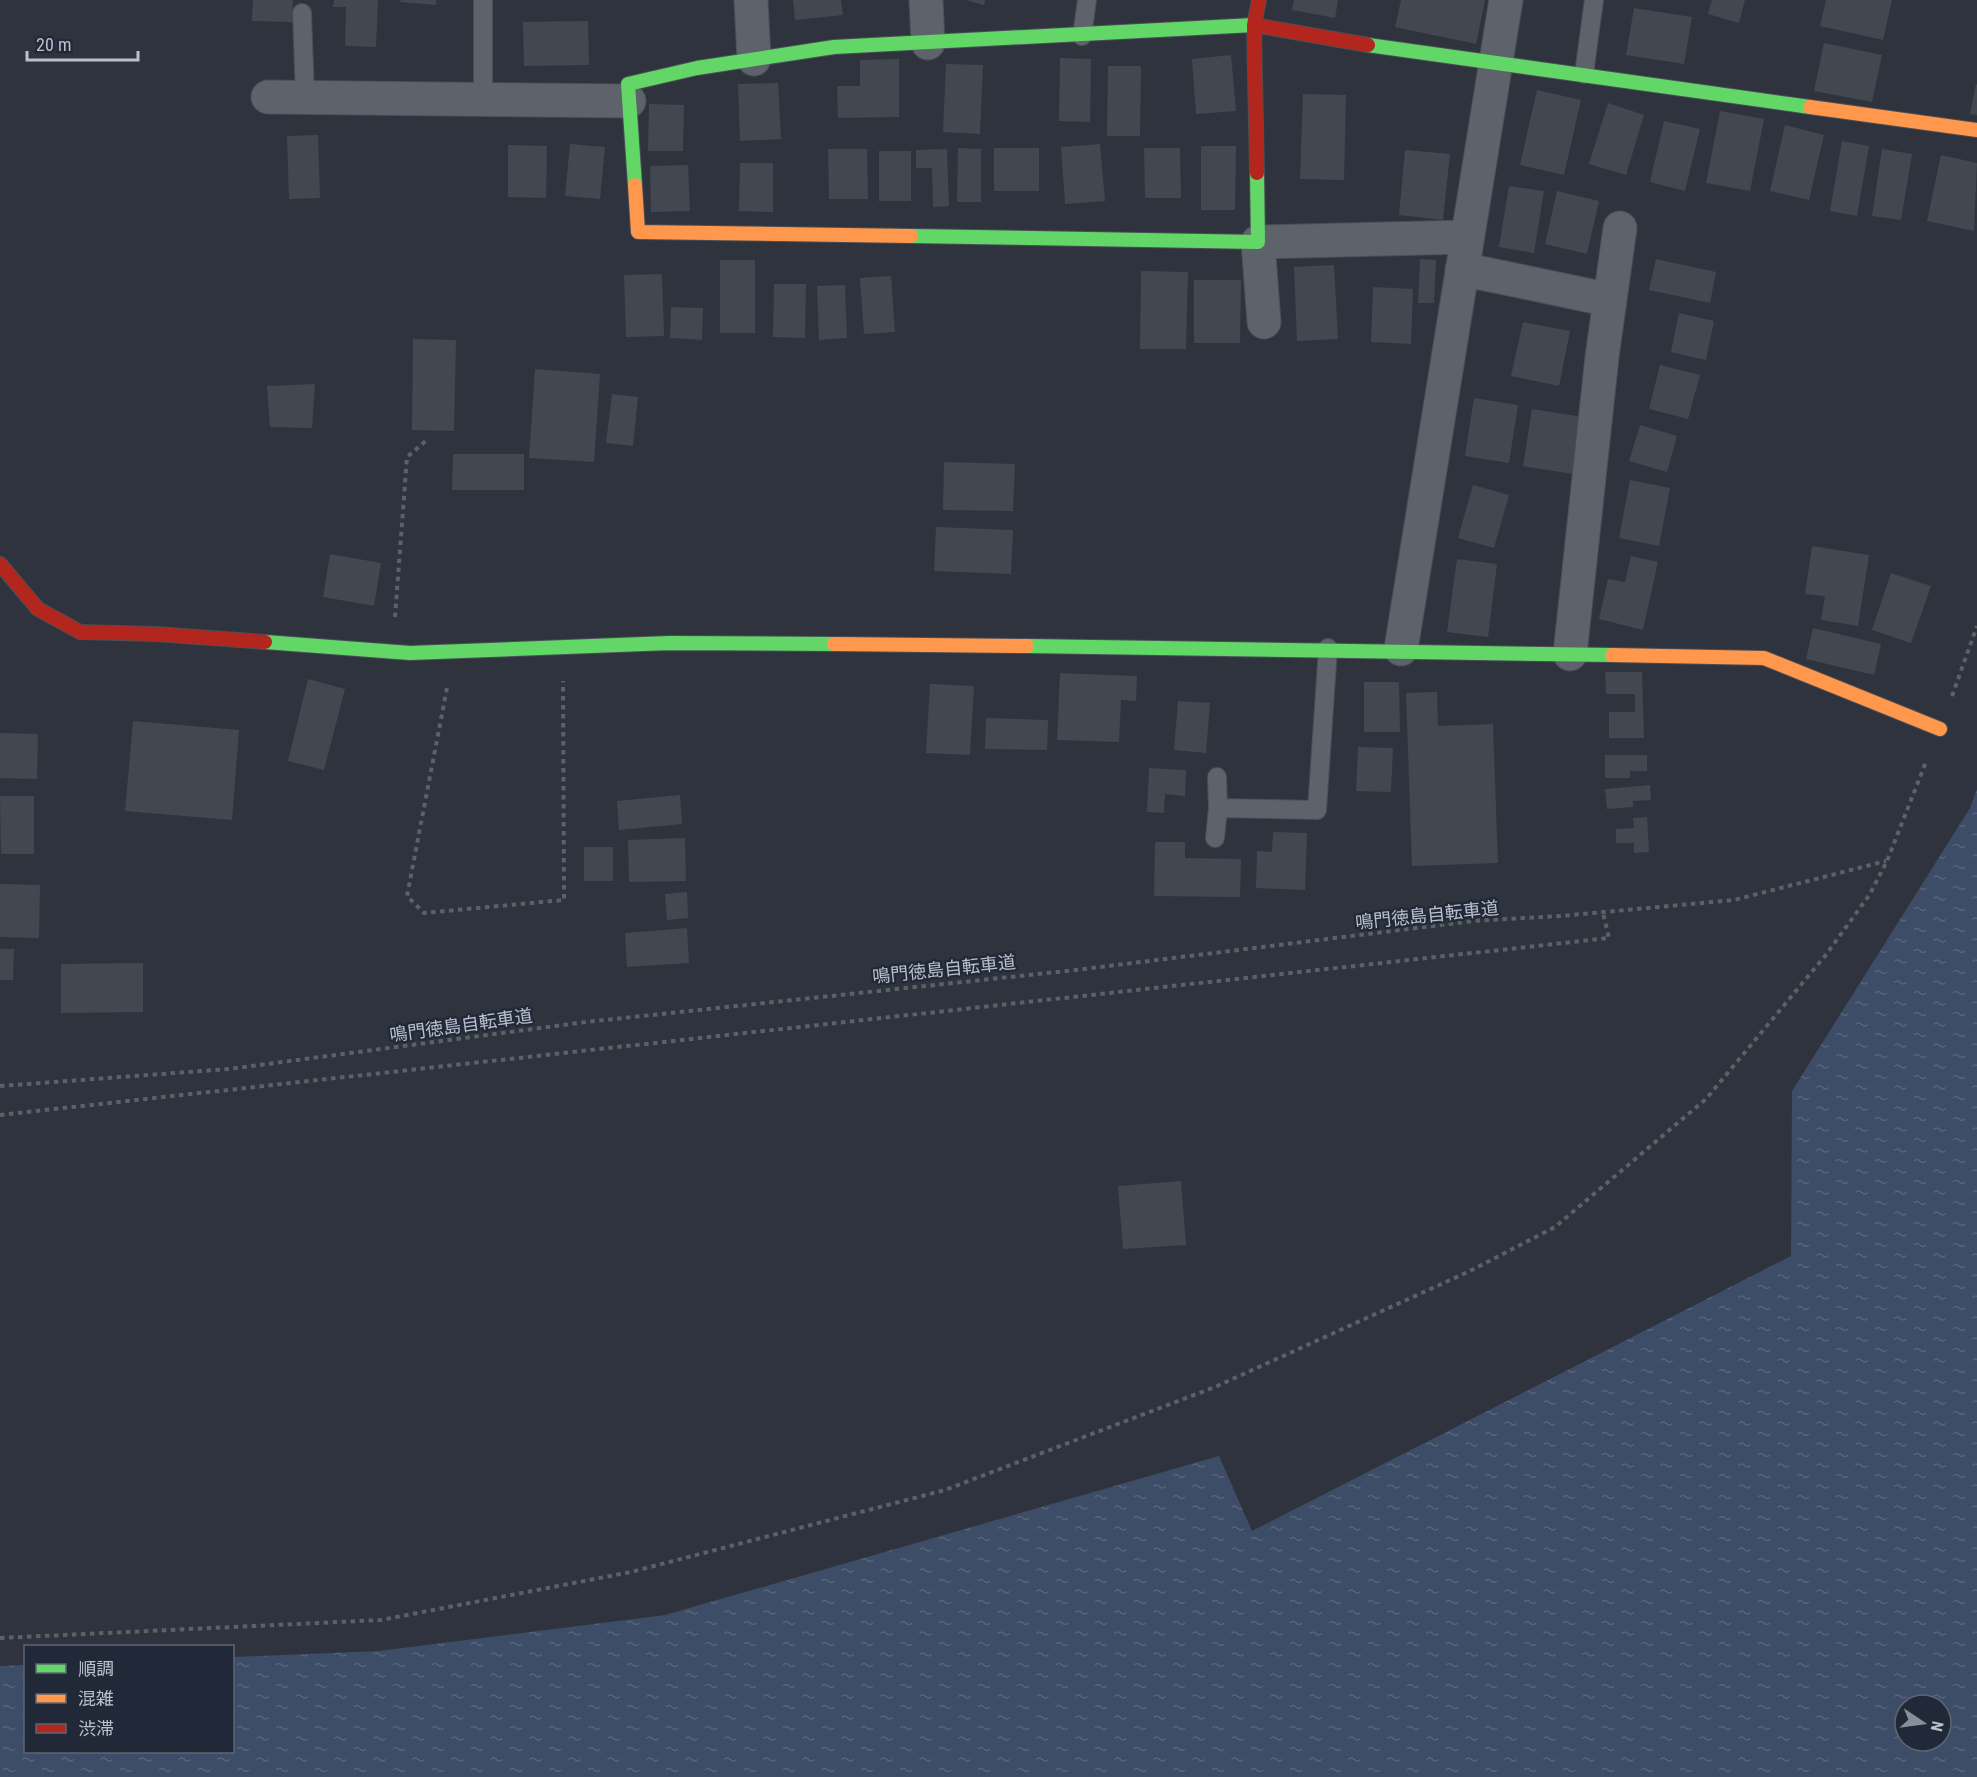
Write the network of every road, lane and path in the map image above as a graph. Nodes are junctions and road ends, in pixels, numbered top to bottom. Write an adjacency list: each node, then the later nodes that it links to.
1 (483, 0): 17 (lane)
2 (751, 0): 12 (street)
3 (926, 0): 11 (street)
4 (1087, 0): 10 (lane)
5 (1260, 0): 9 (street)
6 (1506, 0): 13 (street)
7 (1594, 0): 14 (lane)
8 (302, 13): 16 (lane)
9 (1254, 25): 10 (street); 13 (street); 22 (street)
10 (1082, 36): 11 (street)
11 (928, 43): 12 (street)
12 (754, 59): 18 (street)
13 (1496, 62): 14 (street); 21 (street)
14 (1584, 74): 19 (street)
15 (268, 97): 16 (street)
16 (305, 97): 17 (street)
17 (483, 99): 18 (street)
18 (629, 101): 22 (street)
19 (1977, 130)
20 (1620, 228): 24 (street)
21 (1467, 237): 22 (street); 23 (street)
22 (1258, 242): 25 (street)
23 (1462, 269): 24 (street); 30 (street)
24 (1611, 300): 33 (street)
25 (1264, 322)
26 (428, 439): 32 (path)
27 (0, 564): 32 (street)
28 (562, 648): 29 (street); 31 (street); 31 (path)
29 (1328, 648): 30 (street); 36 (lane)
30 (1401, 649): 33 (street)
31 (454, 651): 32 (street)
32 (392, 652)
33 (1570, 654): 34 (street)
34 (1940, 729)
35 (1217, 777): 36 (lane)
36 (1218, 808): 37 (lane)
37 (1215, 838)
38 (1603, 913): 39 (path, 鳴門徳島自転車道); 40 (path); 41 (path, 鳴門徳島自転車道)
39 (0, 1086)
40 (0, 1114)
41 (0, 1638)

